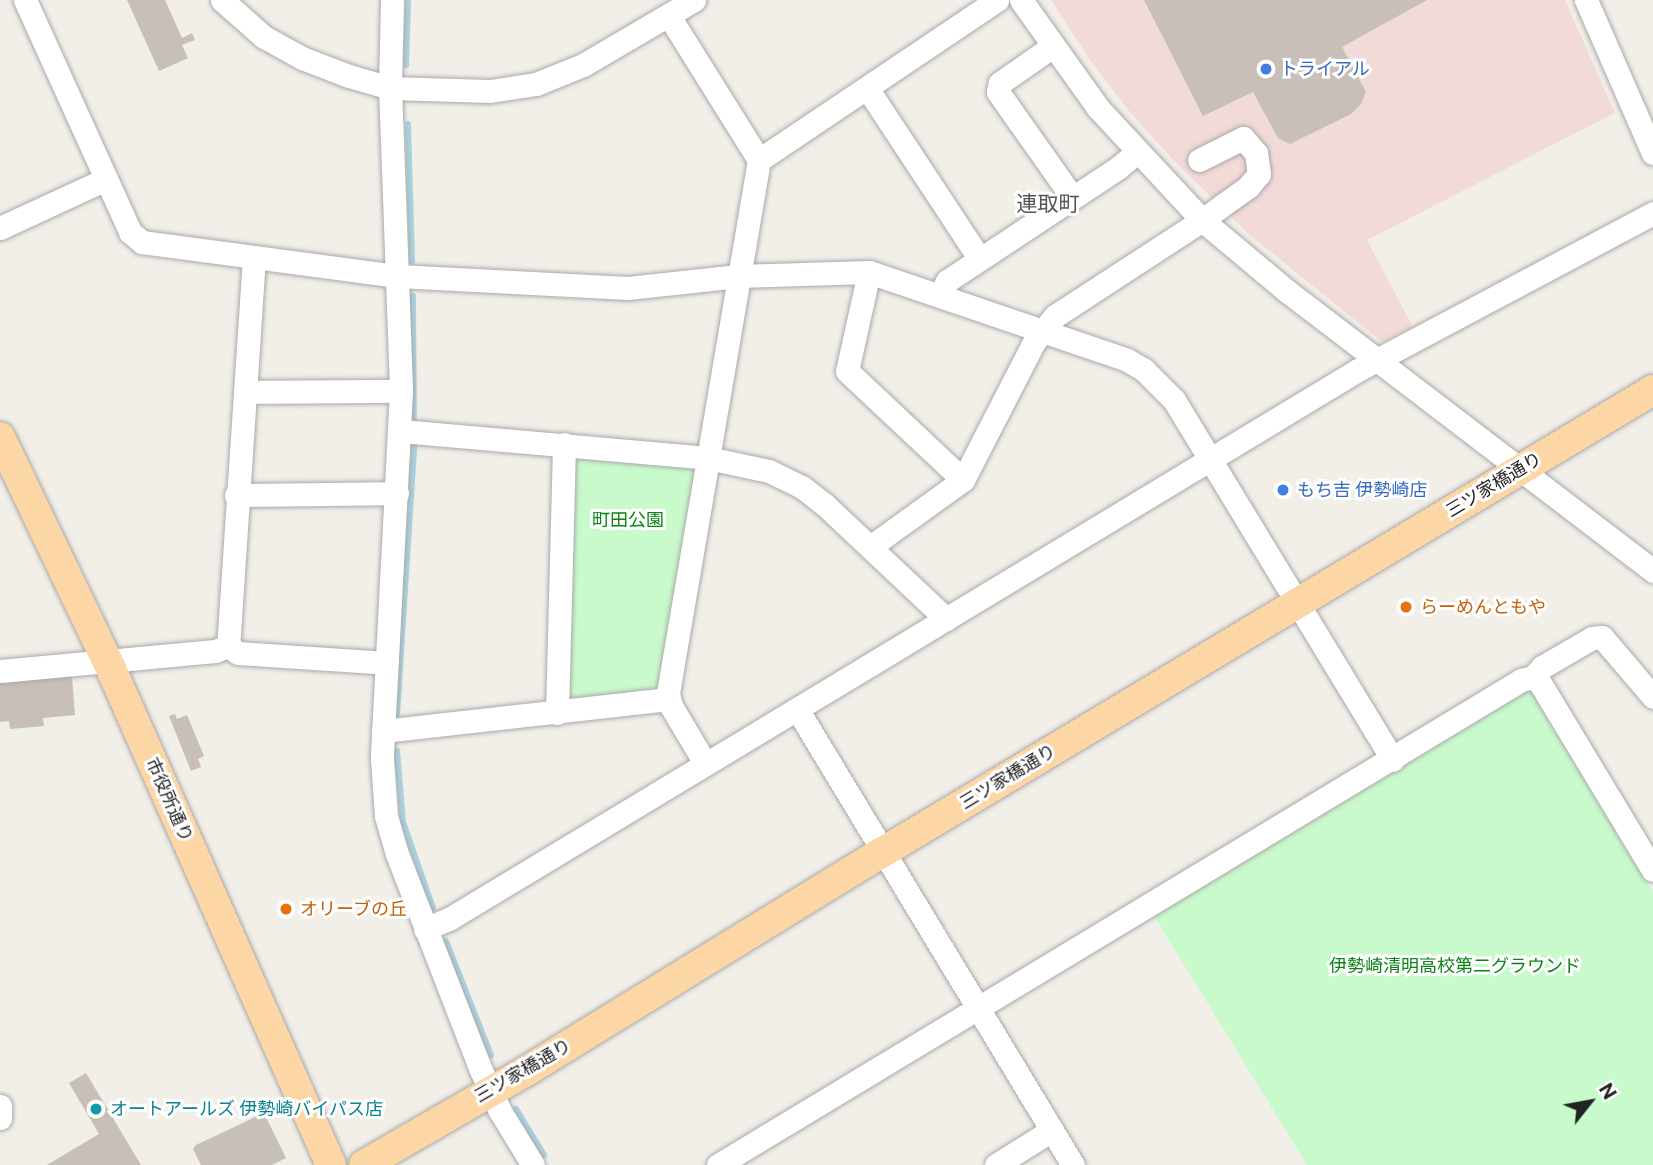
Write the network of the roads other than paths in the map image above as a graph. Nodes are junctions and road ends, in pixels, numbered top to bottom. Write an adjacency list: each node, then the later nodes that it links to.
1 (25, 0): 16 (street)
2 (222, 0): 10 (street)
3 (392, 0): 10 (street)
4 (694, 0): 8 (street)
5 (997, 0): 11 (street)
6 (1021, 0): 9 (street)
7 (1586, 0): 13 (street)
8 (669, 16): 10 (street); 14 (street)
9 (1053, 46): 12 (street); 17 (street)
10 (390, 88): 24 (street)
11 (867, 88): 14 (street); 22 (street)
12 (1137, 152): 17 (street); 19 (street)
13 (1653, 153)
14 (759, 160): 25 (street)
15 (1199, 160): 19 (street)
16 (106, 179): 20 (street); 21 (street)
17 (1072, 197): 22 (street)
18 (1653, 213): 28 (street)
19 (1202, 220): 27 (street); 28 (street)
20 (0, 228)
21 (254, 257): 24 (street); 31 (street)
22 (979, 258): 26 (street)
23 (869, 272): 25 (street); 26 (street); 38 (street)
24 (398, 276): 25 (street); 30 (street)
25 (738, 276): 35 (street)
26 (940, 295): 27 (street)
27 (1042, 329): 36 (street); 38 (street)
28 (1376, 360): 36 (street); 37 (street)
29 (1653, 390): 37 (main road, 三ツ家橋通り)
30 (401, 391): 31 (street); 32 (street)
31 (245, 392): 40 (street)
32 (401, 431): 34 (street); 39 (street)
33 (0, 438): 46 (main road, 市役所通り)
34 (564, 444): 35 (street); 53 (street)
35 (708, 458): 41 (street); 51 (street)
36 (1211, 458): 43 (street); 44 (street)
37 (1519, 470): 42 (street); 43 (main road, 三ツ家橋通り)
38 (963, 480): 41 (street)
39 (397, 493): 40 (street); 47 (street)
40 (236, 495): 45 (street)
41 (870, 547): 44 (street)
42 (1653, 571)
43 (1298, 603): 55 (street); 57 (main road, 三ツ家橋通り)
44 (946, 619): 52 (street)
45 (228, 646): 46 (street); 47 (street)
46 (108, 662): 48 (street); 65 (main road, 市役所通り)
47 (387, 663): 54 (street)
48 (0, 671)
49 (1533, 677): 50 (street); 55 (street); 58 (street)
50 (1653, 697)
51 (668, 699): 53 (street); 56 (street)
52 (797, 709): 56 (street); 57 (street)
53 (557, 713): 54 (street)
54 (383, 731): 59 (street)
55 (1393, 760): 60 (street)
56 (705, 763): 59 (street)
57 (883, 852): 60 (street); 61 (main road, 三ツ家橋通り)
58 (1653, 870)
59 (425, 929): 61 (street)
60 (979, 1009): 64 (street); 68 (street)
61 (490, 1091): 66 (main road, 三ツ家橋通り); 67 (street)
62 (0, 1106): 63 (street)
63 (0, 1118)
64 (1052, 1130): 69 (street); 70 (street)
65 (331, 1165)
66 (364, 1165)
67 (533, 1165)
68 (718, 1165)
69 (996, 1165)
70 (1073, 1165)

